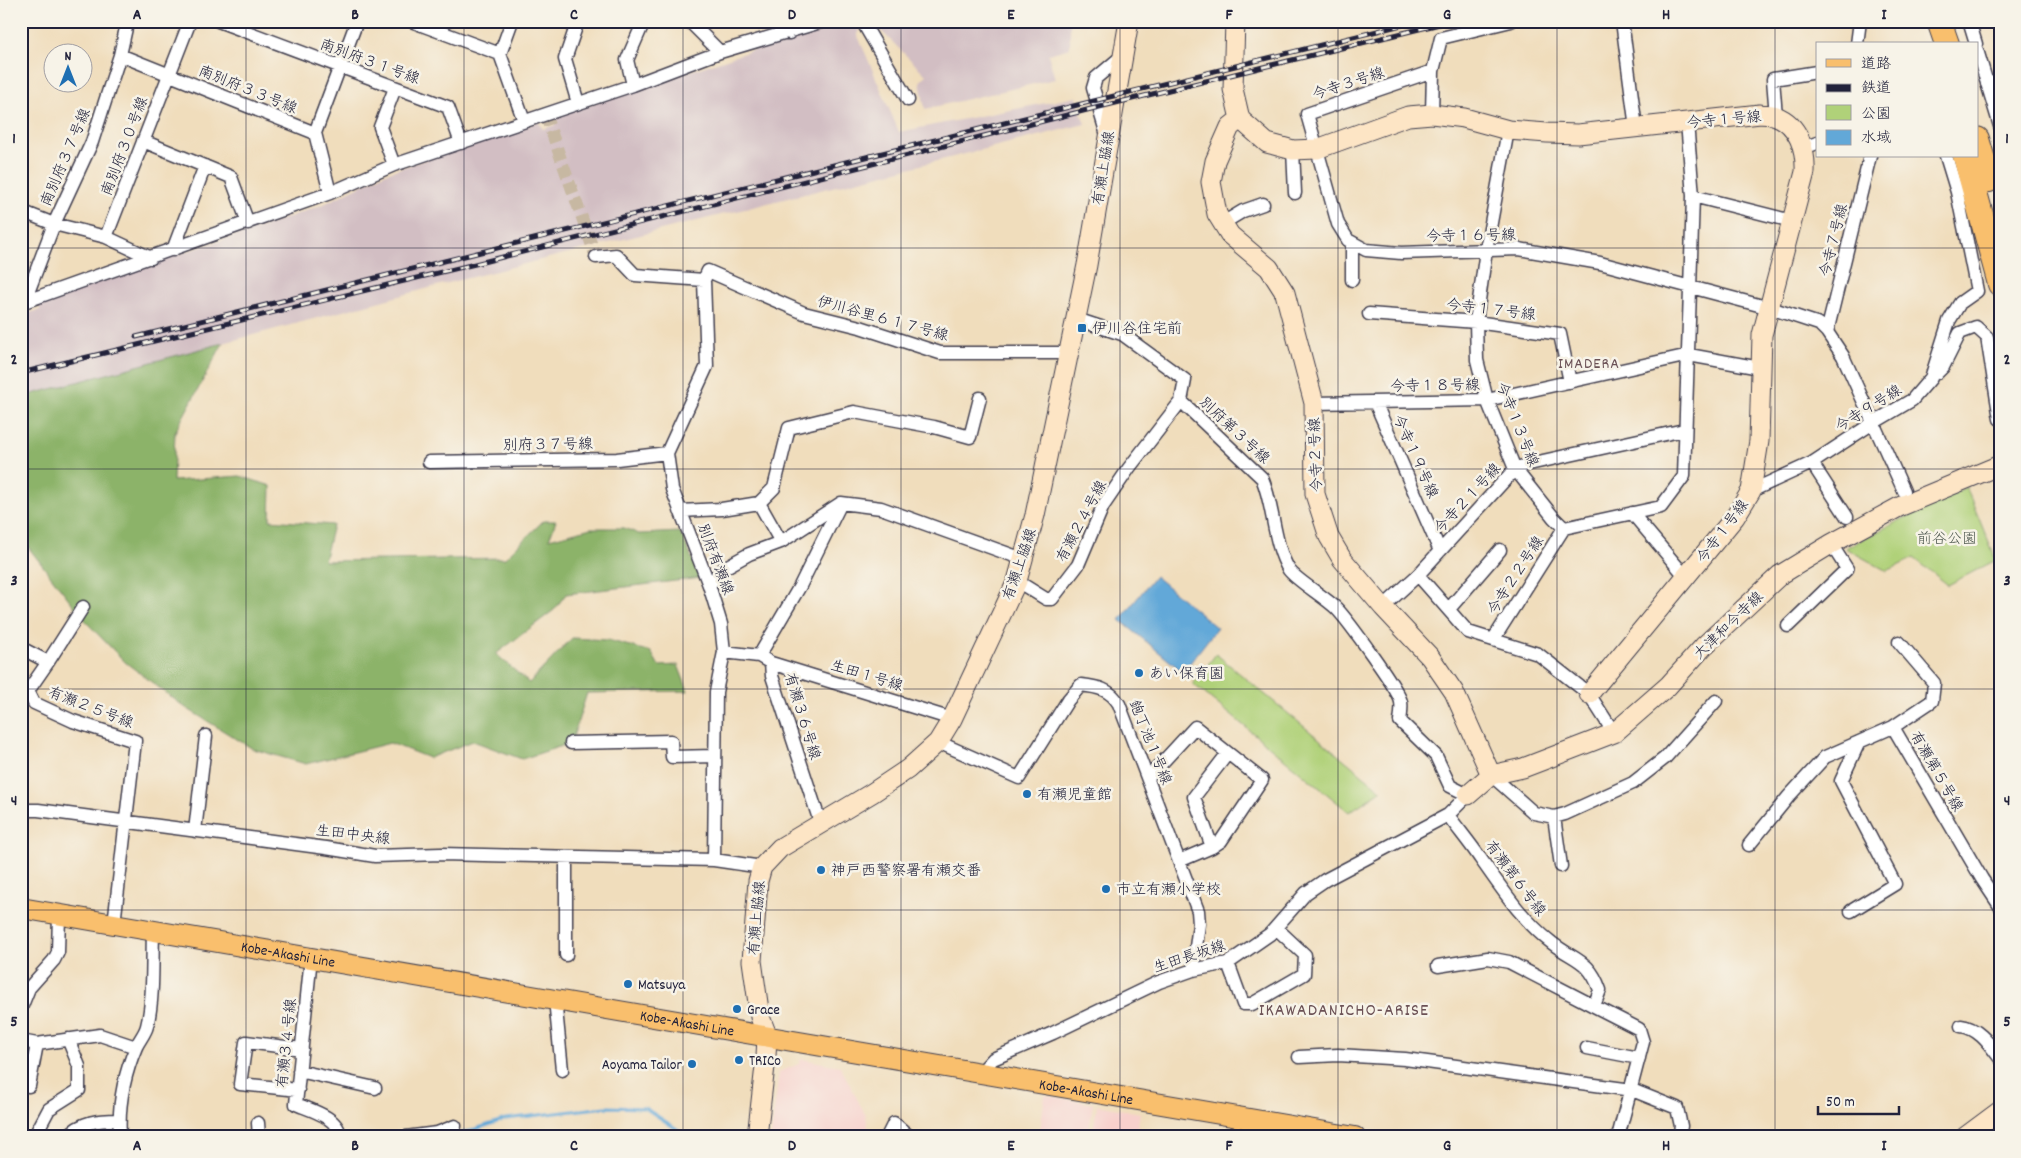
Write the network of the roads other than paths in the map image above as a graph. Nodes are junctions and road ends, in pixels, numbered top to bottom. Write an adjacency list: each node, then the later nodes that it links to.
1 (130, 21): 30 (street, 南別府３７号線)
2 (190, 21): 34 (street, 南別府３０号線)
3 (218, 21): 31 (street, 南別府３１号線)
4 (357, 21): 31 (street)
5 (411, 21): 21 (street)
6 (512, 21): 29 (street)
7 (578, 21): 39 (street)
8 (644, 21): 36 (street)
9 (688, 21): 27 (street)
10 (775, 21): 22 (street)
11 (824, 21): 22 (street)
12 (862, 21): 38 (street)
13 (1128, 21): 83 (street, 有瀬上脇線)
14 (1235, 21): 42 (street)
15 (1511, 21): 32 (street)
16 (1622, 21): 46 (street)
17 (1860, 21): 23 (street)
18 (1922, 21): 24 (highway)
19 (1939, 21): 25 (highway)
20 (1969, 21): 26 (street)
21 (432, 25): 29 (street)
22 (789, 33): 27 (street)
23 (1857, 42)
24 (1929, 42)
25 (1946, 42)
26 (1975, 42)
27 (720, 52): 36 (street)
28 (1978, 52): 35 (street)
29 (500, 54): 43 (street)
30 (120, 55): 34 (street, 南別府３３号線); 69 (street, 南別府３７号線)
31 (340, 68): 37 (street, 南別府３１号線); 48 (street)
32 (1434, 71): 40 (street); 53 (street, 今寺３号線)
33 (1816, 72): 41 (street)
34 (168, 75): 48 (street, 南別府３３号線); 49 (street, 南別府３０号線)
35 (1994, 82): 45 (street)
36 (633, 85): 39 (street)
37 (395, 88): 50 (street, 南別府３１号線); 58 (street)
38 (908, 100)
39 (578, 103): 43 (street)
40 (1432, 114): 47 (street, 今寺１号線); 53 (street, 今寺１号線)
41 (1776, 116): 44 (street, 今寺１号線); 52 (street, 今寺１号線)
42 (1240, 119): 54 (street, 今寺１号線); 68 (street, 今寺２号線)
43 (524, 121): 50 (street)
44 (1687, 122): 46 (street, 今寺１号線); 62 (street)
45 (2000, 126)
46 (1636, 128): 47 (street, 今寺１号線)
47 (1508, 130): 73 (street, 今寺１３号線)
48 (315, 133): 60 (street)
49 (143, 141): 59 (street); 70 (street, 南別府３０号線)
50 (461, 143): 58 (street)
51 (1978, 143): 66 (highway)
52 (1810, 146): 65 (street, 今寺１号線)
53 (1317, 149): 54 (street, 今寺１号線); 71 (street)
54 (1293, 150): 61 (street)
55 (1870, 158): 85 (street, 今寺７号線)
56 (1947, 158): 89 (street, 今寺９号線)
57 (1966, 158): 78 (highway)
58 (394, 165): 60 (street)
59 (205, 166): 67 (street); 72 (street)
60 (330, 192): 67 (street)
61 (1295, 192)
62 (1693, 196): 65 (street); 79 (street)
63 (1263, 204): 68 (street)
64 (21, 211): 69 (street)
65 (1792, 221): 81 (street, 今寺１号線)
66 (2000, 222)
67 (248, 223): 72 (street)
68 (1223, 223): 94 (street, 今寺２号線)
69 (54, 224): 70 (street); 80 (street, 南別府３７号線)
70 (106, 237): 75 (street)
71 (1352, 243): 73 (street, 今寺１６号線); 77 (street)
72 (173, 250): 75 (street)
73 (1486, 250): 79 (street, 今寺１６号線); 84 (street, 今寺１３号線)
74 (596, 257): 76 (street)
75 (151, 258): 80 (street)
76 (704, 280): 86 (street, 伊川谷里６１７号線); 99 (street)
77 (1352, 280)
78 (2000, 284)
79 (1690, 287): 81 (street, 今寺１６号線); 87 (street)
80 (23, 303)
81 (1770, 308): 85 (street, 今寺１６号線); 88 (street, 今寺１号線)
82 (1369, 314): 84 (street, 今寺１７号線)
83 (1076, 319): 86 (street, 有瀬上脇線); 93 (street, 別府第３号線)
84 (1476, 322): 90 (street, 今寺１７号線); 92 (street, 今寺１３号線)
85 (1827, 332): 97 (street)
86 (1068, 353): 116 (street, 有瀬上脇線)
87 (1689, 355): 88 (street, 今寺１８号線); 90 (street, 今寺１８号線); 98 (street)
88 (1760, 368): 104 (street, 今寺１号線)
89 (1931, 378): 96 (street); 97 (street, 今寺９号線)
90 (1570, 382): 92 (street, 今寺１８号線)
91 (980, 398): 106 (street)
92 (1487, 400): 95 (street, 今寺１８号線); 103 (street, 今寺１３号線)
93 (1181, 402): 119 (street, 有瀬２４号線); 146 (street, 別府第３号線)
94 (1314, 402): 95 (street, 今寺１８号線); 122 (street, 今寺２号線)
95 (1375, 402): 115 (street, 今寺１９号線)
96 (2000, 419)
97 (1873, 423): 101 (street, 今寺９号線); 105 (street)
98 (1684, 430): 103 (street, 今寺２１号線); 109 (street)
99 (667, 453): 100 (street, 別府３７号線); 108 (street, 別府有瀬線)
100 (429, 462)
101 (1812, 463): 104 (street, 今寺９号線); 110 (street)
102 (2000, 465): 113 (street, 大津和今寺線)
103 (1515, 469): 111 (street, 今寺１３号線); 115 (street, 今寺２１号線)
104 (1751, 491): 118 (street, 今寺１号線)
105 (1904, 491)
106 (759, 503): 108 (street); 112 (street)
107 (841, 503): 112 (street); 116 (street); 129 (street)
108 (680, 511): 120 (street, 別府有瀬線)
109 (1632, 513): 111 (street); 118 (street)
110 (1847, 517)
111 (1564, 528): 125 (street, 今寺２２号線)
112 (781, 542): 120 (street)
113 (1831, 544): 124 (street); 137 (street, 大津和今寺線)
114 (1500, 550): 123 (street)
115 (1440, 551): 117 (street, 今寺２１号線)
116 (1023, 559): 119 (street, 有瀬上脇線)
117 (1418, 575): 122 (street, 今寺２１号線); 123 (street)
118 (1686, 577): 133 (street, 今寺１号線)
119 (1017, 581): 135 (street, 有瀬上脇線)
120 (709, 585): 128 (street, 別府有瀬線)
121 (83, 607): 130 (street)
122 (1382, 608): 144 (street, 今寺２号線)
123 (1449, 610): 125 (street)
124 (1788, 626)
125 (1493, 640): 133 (street)
126 (1899, 642): 136 (street, 有瀬第５号線)
127 (21, 648): 130 (street, 有瀬２５号線)
128 (724, 652): 129 (street, 有瀬３６号線); 143 (street, 別府有瀬線)
129 (759, 656): 131 (street, 有瀬３６号線)
130 (48, 662): 132 (street, 有瀬２５号線)
131 (771, 663): 135 (street, 生田１号線); 151 (street, 有瀬３６号線)
132 (25, 690): 150 (street, 有瀬２５号線)
133 (1589, 694): 137 (street)
134 (1716, 701): 149 (street)
135 (952, 719): 139 (street, 有瀬上脇線)
136 (1893, 727): 140 (street); 160 (street, 有瀬第５号線)
137 (1614, 733): 144 (street, 大津和今寺線)
138 (206, 736): 152 (street)
139 (938, 742): 145 (street, 鉋丁池１号線); 151 (street, 有瀬上脇線)
140 (1858, 742): 153 (street); 162 (street)
141 (571, 743): 143 (street)
142 (1228, 753): 145 (street); 154 (street); 154 (street)
143 (714, 756): 156 (street, 別府有瀬線)
144 (1491, 775): 146 (street, 大津和今寺線); 149 (street)
145 (1148, 778): 157 (street, 鉋丁池１号線)
146 (1468, 795): 148 (street, 生田長坂線)
147 (21, 810): 150 (street, 生田中央線)
148 (1448, 815): 165 (street, 生田長坂線); 173 (street, 有瀬第６号線)
149 (1554, 817): 158 (street)
150 (126, 822): 152 (street, 生田中央線); 164 (street)
151 (821, 825): 159 (street, 有瀬上脇線)
152 (195, 831): 155 (street, 生田中央線)
153 (1749, 845)
154 (1212, 847): 157 (street)
155 (566, 857): 156 (street, 生田中央線); 167 (street)
156 (714, 860): 159 (street, 生田中央線)
157 (1179, 861): 171 (street, 鉋丁池１号線)
158 (1560, 866)
159 (762, 867): 176 (street, 有瀬上脇線)
160 (2000, 906)
161 (21, 908): 163 (main road, Kobe-Akashi Line)
162 (1851, 911)
163 (59, 915): 164 (main road, Kobe-Akashi Line); 174 (street)
164 (114, 924): 166 (main road, Kobe-Akashi Line)
165 (1276, 928): 169 (street, 生田長坂線); 169 (street)
166 (154, 931): 168 (main road, Kobe-Akashi Line); 180 (street)
167 (566, 955)
168 (311, 957): 172 (main road, Kobe-Akashi Line); 182 (street, 有瀬３４号線)
169 (1228, 963): 171 (street, 生田長坂線)
170 (1438, 966): 173 (street)
171 (1192, 970): 188 (street, 生田長坂線)
172 (555, 999): 176 (main road, Kobe-Akashi Line); 186 (street)
173 (1594, 1006): 184 (street)
174 (21, 1008)
175 (1961, 1026): 185 (street)
176 (767, 1035): 188 (main road, Kobe-Akashi Line); 203 (street)
177 (68, 1039): 179 (street); 180 (street); 197 (street)
178 (21, 1041): 179 (street)
179 (37, 1044): 189 (street)
180 (136, 1047): 194 (street)
181 (1587, 1048): 184 (street)
182 (302, 1049): 187 (street, 有瀬３４号線); 191 (street)
183 (1299, 1057): 192 (street)
184 (1639, 1058): 192 (street)
185 (2000, 1058)
186 (562, 1070)
187 (300, 1071): 190 (street); 191 (street, 有瀬３４号線)
188 (980, 1074): 206 (main road, Kobe-Akashi Line)
189 (21, 1085)
190 (375, 1088)
191 (298, 1090): 201 (street, 有瀬３４号線)
192 (1632, 1090): 207 (street); 208 (street)
193 (2000, 1111): 209 (street)
194 (119, 1120): 198 (street); 199 (street)
195 (258, 1123): 200 (street)
196 (455, 1126): 202 (street)
197 (34, 1137)
198 (67, 1137)
199 (120, 1137)
200 (259, 1137)
201 (340, 1137)
202 (406, 1137)
203 (757, 1137)
204 (887, 1137): 205 (street)
205 (910, 1137)
206 (1355, 1137)
207 (1618, 1137)
208 (1679, 1137)
209 (1965, 1137)

